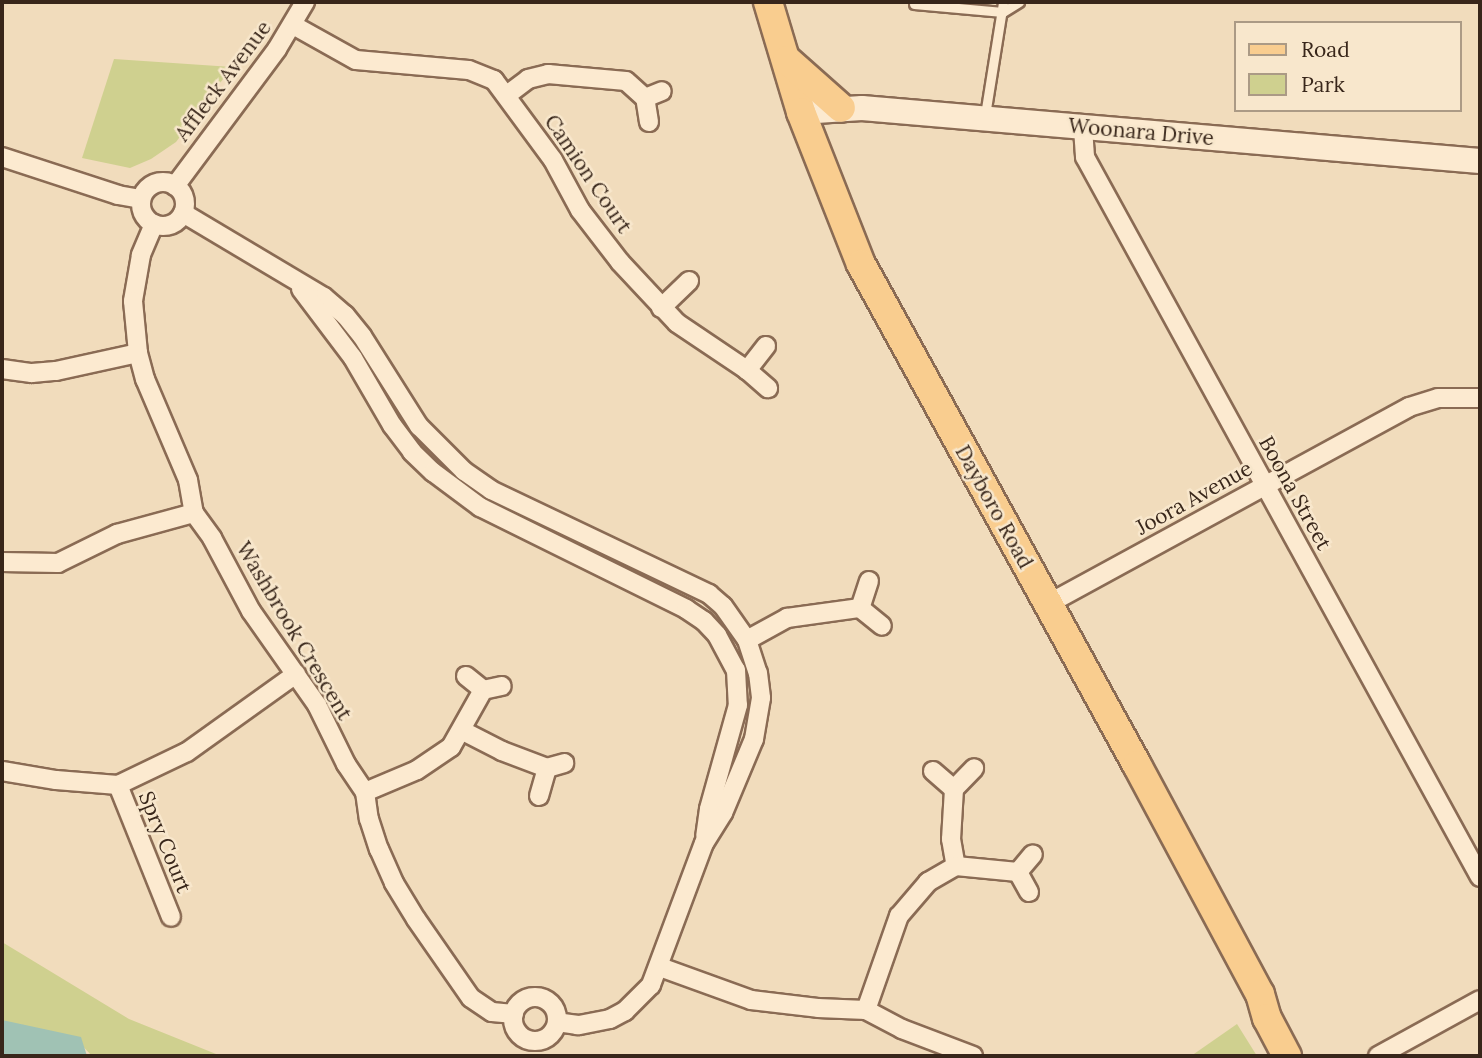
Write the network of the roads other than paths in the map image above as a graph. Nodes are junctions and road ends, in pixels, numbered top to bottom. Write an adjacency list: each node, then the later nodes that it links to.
1 (305, 2): 6 (street, Affleck Avenue)
2 (768, 2): 7 (main road, Dayboro Road)
3 (1019, 2): 5 (lane)
4 (914, 4): 5 (lane)
5 (1003, 7): 13 (lane)
6 (293, 25): 9 (street, Camion Court); 19 (street, Affleck Avenue)
7 (784, 58): 11 (main road); 12 (main road, Dayboro Road)
8 (662, 91): 10 (street)
9 (507, 95): 10 (street); 25 (street, Camion Court)
10 (645, 98): 14 (street)
11 (848, 108): 12 (street, Woonara Drive); 13 (street, Woonara Drive); 17 (main road)
12 (801, 111): 17 (main road, Dayboro Road)
13 (985, 117): 15 (street, Woonara Drive)
14 (649, 122)
15 (1083, 128): 18 (street, Woonara Drive); 32 (street, Boona Street)
16 (2, 157): 20 (street)
17 (820, 160): 36 (main road, Dayboro Road)
18 (1480, 161)
19 (175, 186): 20 (street); 21 (street)
20 (141, 199): 22 (street)
21 (183, 213): 22 (street); 24 (street)
22 (154, 224): 27 (street, Washbrook Crescent)
23 (689, 281): 25 (street)
24 (297, 283): 39 (street); 52 (street)
25 (661, 308): 29 (street, Camion Court)
26 (766, 346): 29 (street)
27 (138, 353): 28 (street); 33 (street, Washbrook Crescent)
28 (2, 369)
29 (747, 370): 30 (street, Camion Court)
30 (768, 388)
31 (1480, 398): 32 (street, Joora Avenue)
32 (1265, 485): 36 (street, Joora Avenue); 56 (street, Boona Street)
33 (194, 513): 34 (street); 40 (street, Washbrook Crescent)
34 (2, 562)
35 (869, 581): 37 (street)
36 (1048, 604): 60 (main road, Dayboro Road)
37 (860, 608): 38 (street); 39 (street)
38 (882, 626)
39 (747, 640): 52 (street)
40 (296, 674): 48 (street); 50 (street, Washbrook Crescent)
41 (466, 676): 43 (street)
42 (502, 686): 43 (street)
43 (484, 690): 44 (street)
44 (463, 731): 50 (street); 51 (street)
45 (974, 768): 49 (street)
46 (2, 771): 48 (street)
47 (933, 771): 49 (street)
48 (118, 785): 58 (street, Spry Court)
49 (954, 789): 54 (street)
50 (365, 792): 63 (street, Washbrook Crescent)
51 (540, 796)
52 (704, 843): 59 (street)
53 (1033, 854): 55 (street)
54 (956, 866): 55 (street); 62 (street)
55 (1018, 872): 57 (street)
56 (1480, 877)
57 (1030, 892)
58 (171, 916)
59 (660, 967): 62 (street); 64 (street)
60 (1260, 994): 67 (main road, Dayboro Road); 68 (main road, Dayboro Road)
61 (1480, 1000): 69 (street)
62 (866, 1010): 66 (street)
63 (514, 1014): 64 (street); 65 (street)
64 (557, 1022): 65 (street)
65 (540, 1048)
66 (972, 1056)
67 (1287, 1056)
68 (1305, 1056)
69 (1378, 1056)

